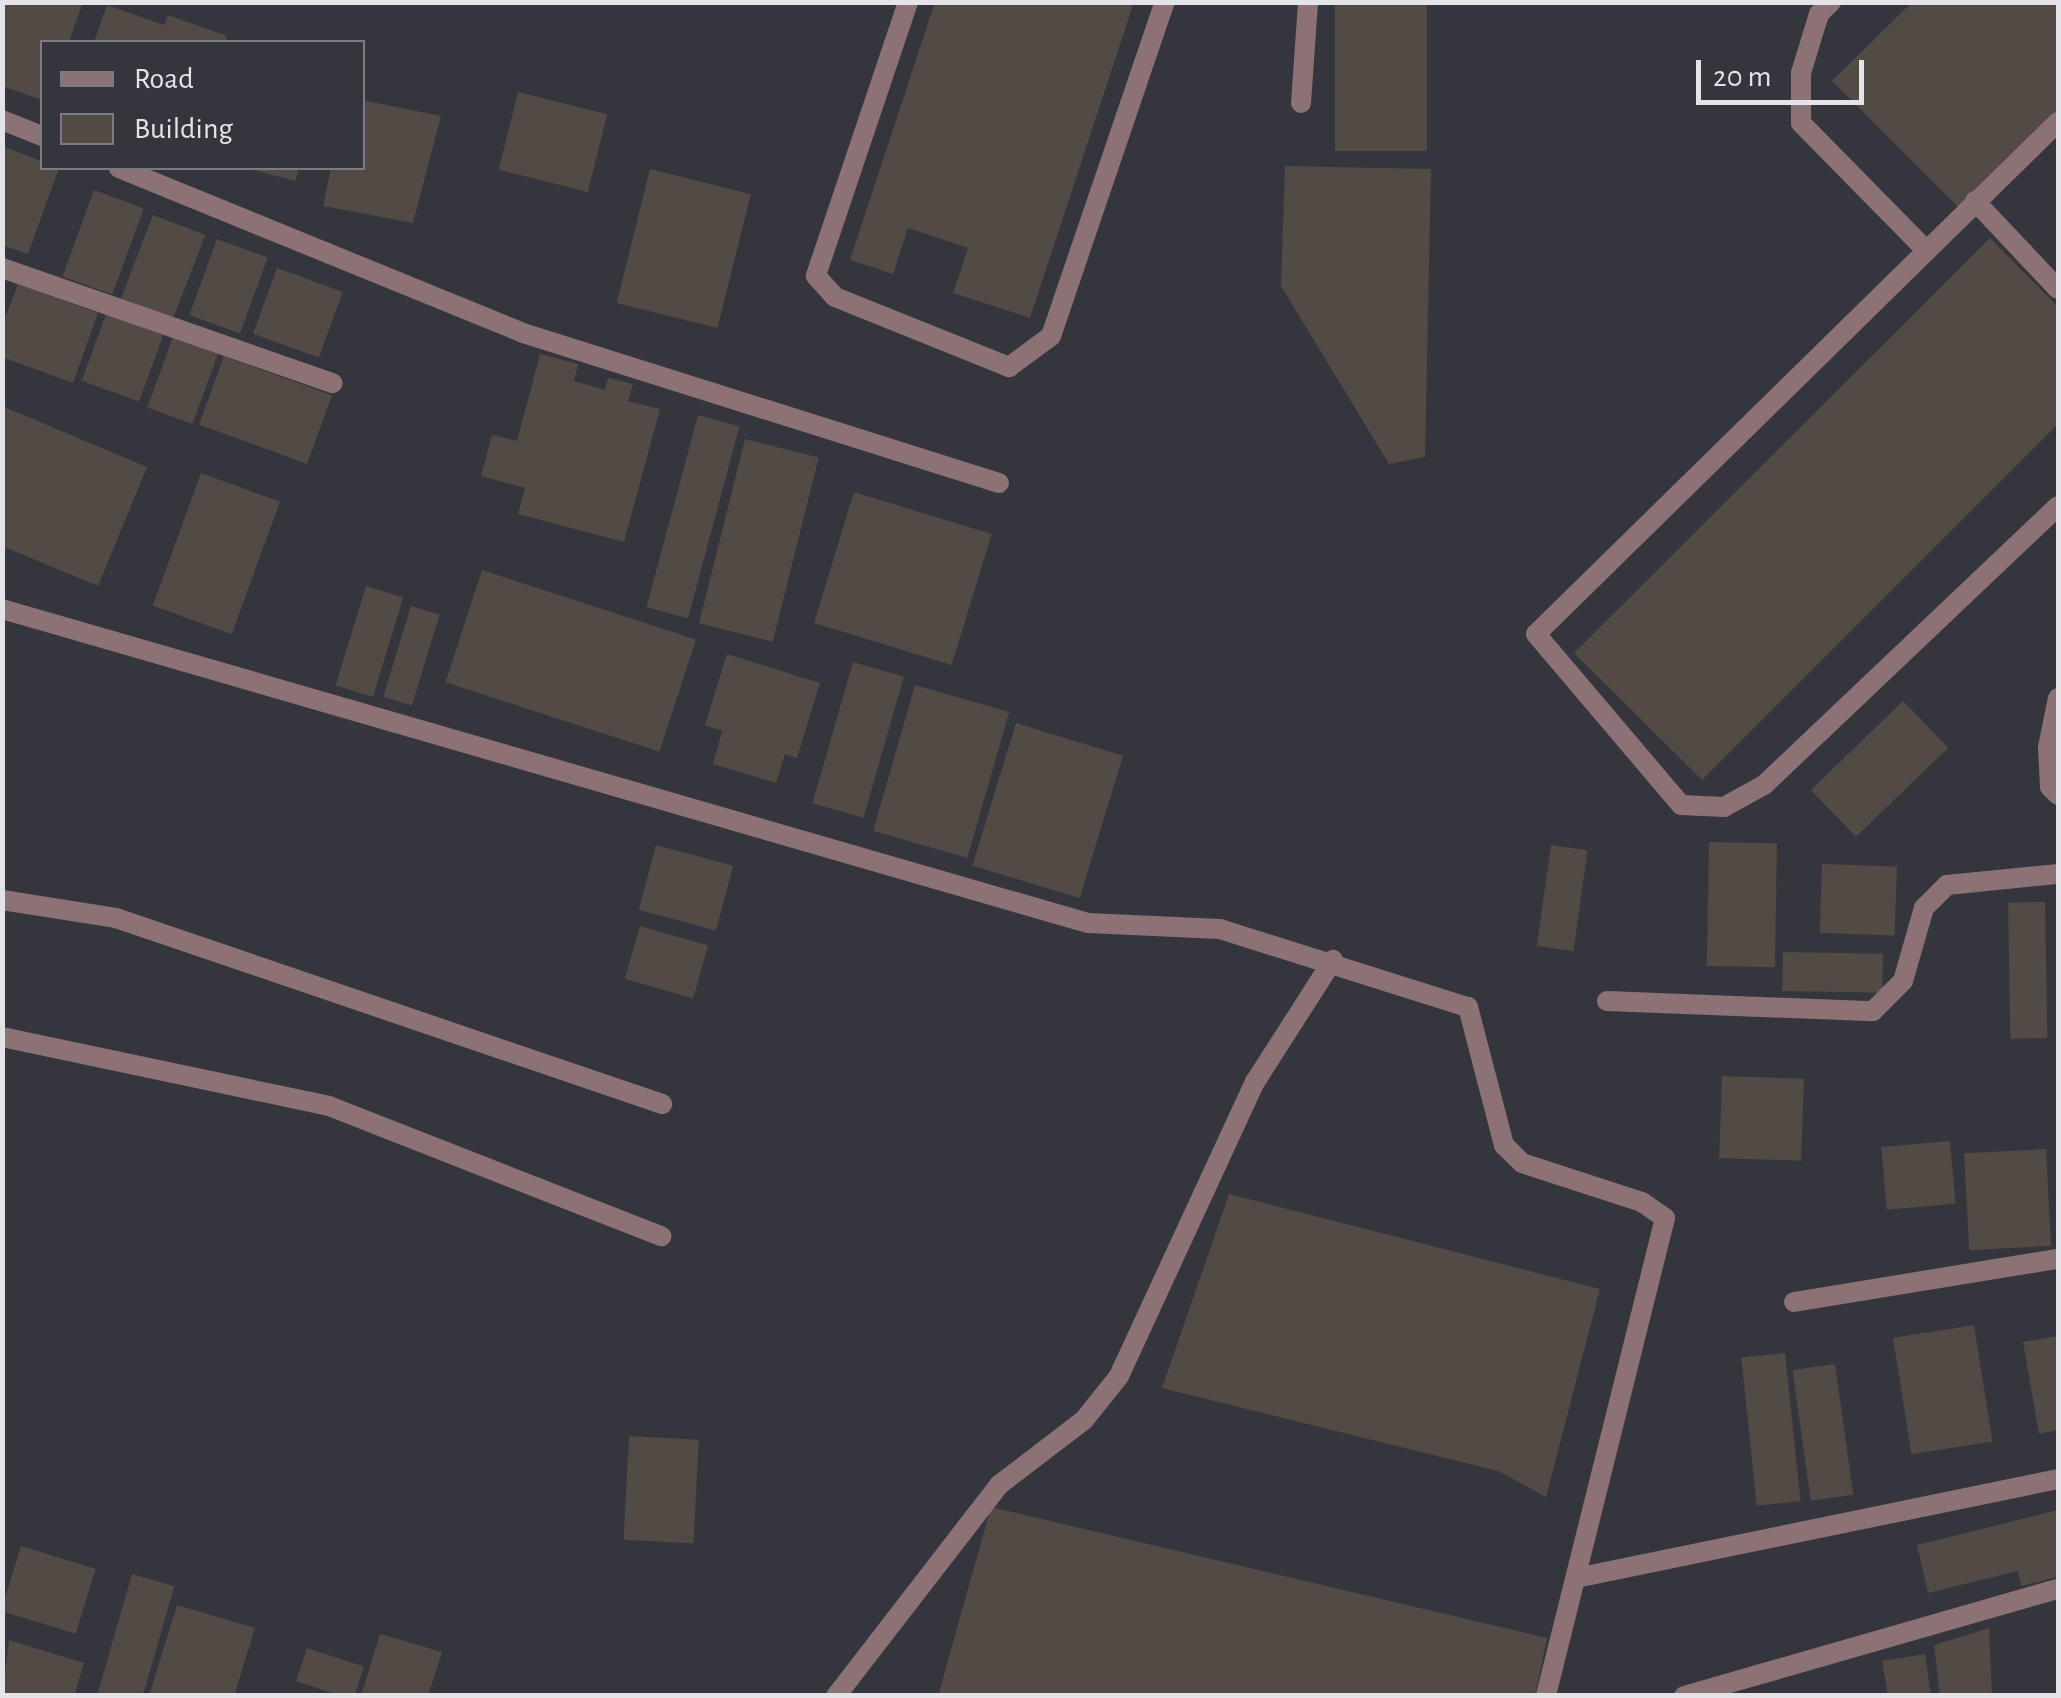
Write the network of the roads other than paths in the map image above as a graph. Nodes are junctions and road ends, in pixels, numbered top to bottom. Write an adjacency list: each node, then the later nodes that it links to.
1 (908, 2): 2 (street)
2 (1166, 2)
3 (1308, 2): 5 (street)
4 (1831, 2): 11 (street)
5 (1301, 103)
6 (2, 120): 8 (street)
7 (2058, 122): 10 (street)
8 (40, 135)
9 (124, 170): 15 (street)
10 (1975, 201): 11 (street); 13 (street)
11 (1924, 248): 16 (street)
12 (2, 268): 14 (street)
13 (2058, 289)
14 (333, 383)
15 (998, 483)
16 (2058, 506)
17 (2, 609): 22 (street)
18 (2058, 698): 19 (street)
19 (2058, 795)
20 (2058, 874): 23 (street)
21 (2, 900): 25 (street)
22 (1333, 960): 30 (street); 32 (street)
23 (1607, 1001)
24 (2, 1037): 26 (street)
25 (662, 1104)
26 (661, 1236)
27 (2058, 1259): 28 (street)
28 (1794, 1302)
29 (2058, 1479): 30 (street)
30 (1576, 1578): 33 (street)
31 (2058, 1589): 34 (street)
32 (836, 1696)
33 (1546, 1696)
34 (1684, 1696)

